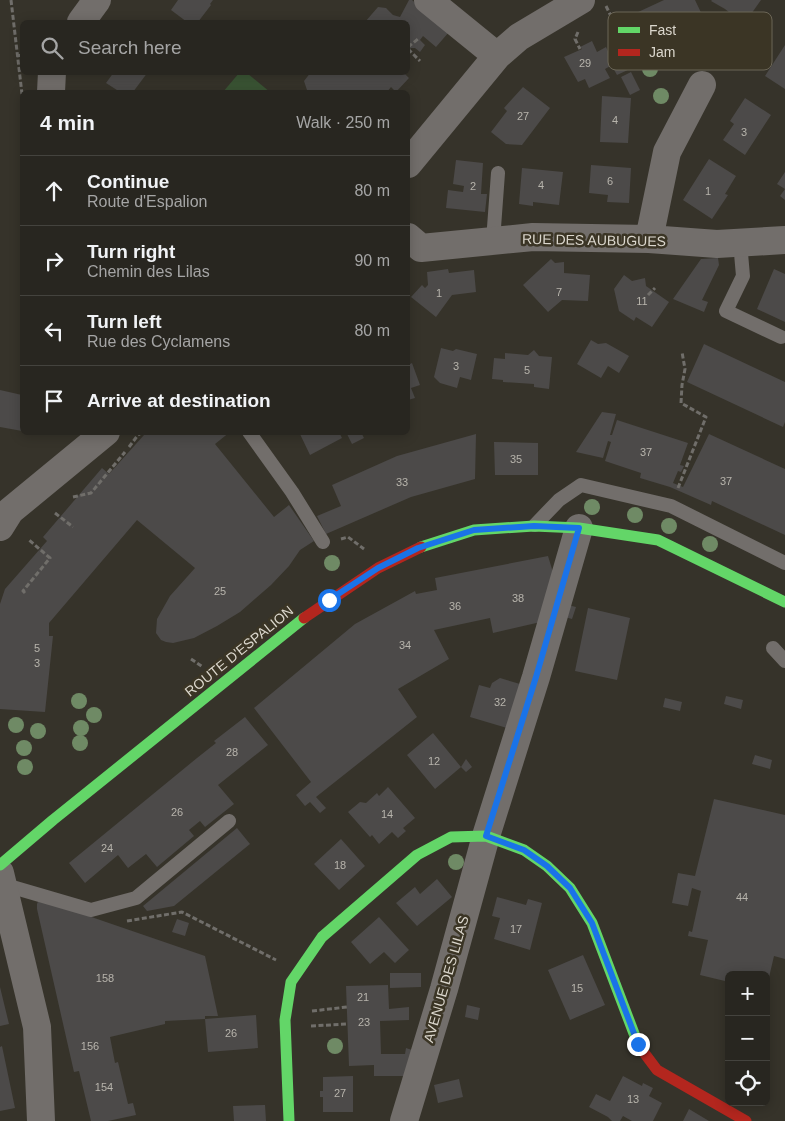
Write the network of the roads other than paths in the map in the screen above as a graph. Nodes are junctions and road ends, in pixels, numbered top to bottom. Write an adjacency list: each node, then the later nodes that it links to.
1 (97, 0): 4 (street)
2 (428, 0): 5 (street)
3 (581, 0): 5 (street)
4 (82, 20)
5 (497, 56): 9 (street)
6 (52, 75): 8 (street)
7 (702, 85): 12 (street)
8 (51, 90)
9 (410, 162)
10 (498, 173): 14 (lane)
11 (410, 239): 14 (street, RUE DES AUBUGUES)
12 (649, 240): 14 (street, RUE DES AUBUGUES); 15 (street, RUE DES AUBUGUES)
13 (785, 240): 15 (street, RUE DES AUBUGUES)
14 (493, 241)
15 (740, 242): 16 (lane)
16 (781, 337)
17 (102, 435): 19 (street)
18 (251, 435): 22 (lane)
19 (3, 514)
20 (534, 526): 21 (main road, ROUTE D'ESPALION); 23 (lane); 29 (main road, ROUTE D'ESPALION)
21 (579, 528): 24 (main road, ROUTE D'ESPALION); 28 (street, AVENUE DES LILAS)
22 (323, 542)
23 (785, 563)
24 (785, 602)
25 (773, 648): 26 (lane)
26 (785, 661)
27 (229, 820): 29 (lane)
28 (486, 836): 31 (main road); 32 (street, AVENUE DES LILAS); 33 (main road)
29 (1, 874): 30 (street)
30 (41, 1121)
31 (289, 1121)
32 (404, 1121)
33 (746, 1121)

